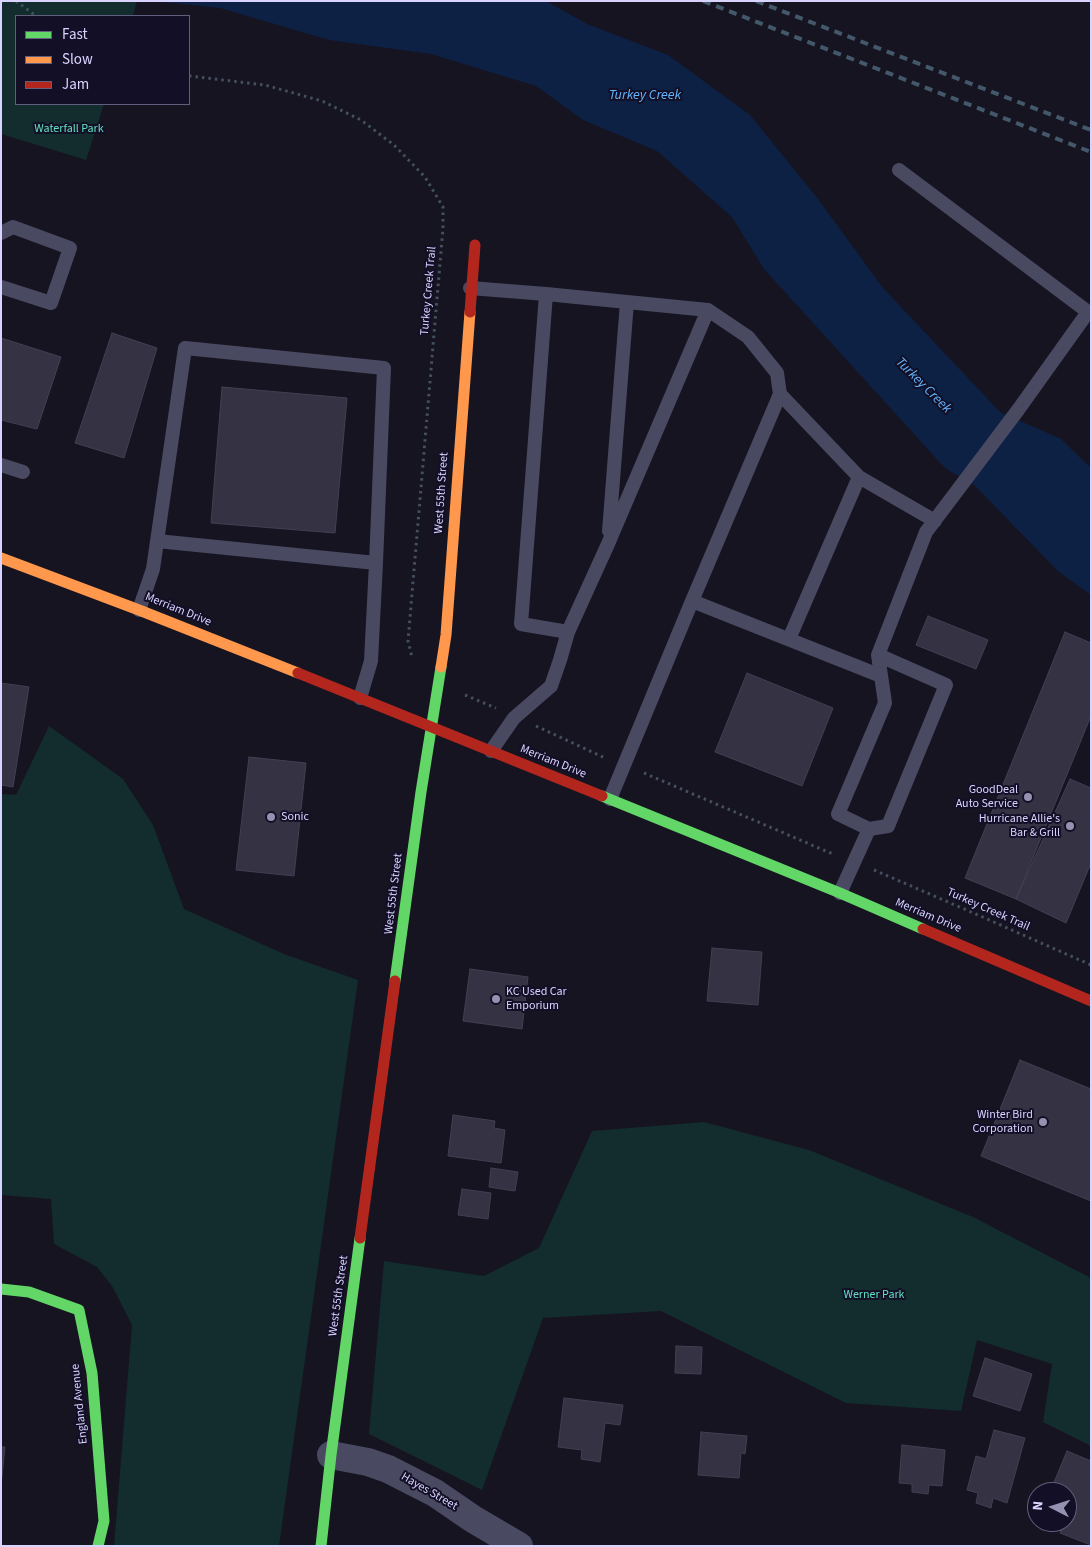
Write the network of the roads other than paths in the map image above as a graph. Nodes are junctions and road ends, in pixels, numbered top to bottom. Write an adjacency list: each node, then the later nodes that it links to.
1 (899, 170): 9 (lane)
2 (1, 233): 4 (lane)
3 (475, 244): 5 (street, West 55th Street)
4 (1, 288)
5 (470, 288): 6 (lane); 26 (street, West 55th Street)
6 (546, 294): 7 (lane); 21 (lane)
7 (627, 302): 8 (lane); 16 (lane)
8 (708, 310): 10 (lane); 16 (lane)
9 (1089, 313): 14 (lane)
10 (780, 394): 13 (lane); 19 (lane)
11 (1, 465): 12 (lane)
12 (22, 472)
13 (859, 477): 14 (lane); 22 (lane)
14 (935, 521): 23 (lane)
15 (157, 541): 18 (lane); 18 (lane); 20 (lane)
16 (608, 544): 21 (lane)
17 (1, 558): 20 (street, Merriam Drive)
18 (376, 563): 25 (lane)
19 (692, 601): 22 (lane); 28 (lane)
20 (139, 610): 25 (street, Merriam Drive)
21 (568, 632): 27 (lane)
22 (789, 639): 24 (lane)
23 (878, 655): 24 (lane); 29 (lane)
24 (881, 676): 29 (lane)
25 (360, 698): 26 (street, Merriam Drive)
26 (431, 727): 27 (street, Merriam Drive); 33 (street, West 55th Street)
27 (491, 751): 28 (street, Merriam Drive)
28 (610, 799): 30 (street, Merriam Drive)
29 (869, 829): 30 (lane)
30 (840, 893): 31 (street, Merriam Drive)
31 (1091, 1001)
32 (1, 1289): 34 (street, England Avenue)
33 (332, 1455): 35 (street, West 55th Street); 36 (street, Hayes Street)
34 (98, 1546)
35 (321, 1546)
36 (519, 1546)

